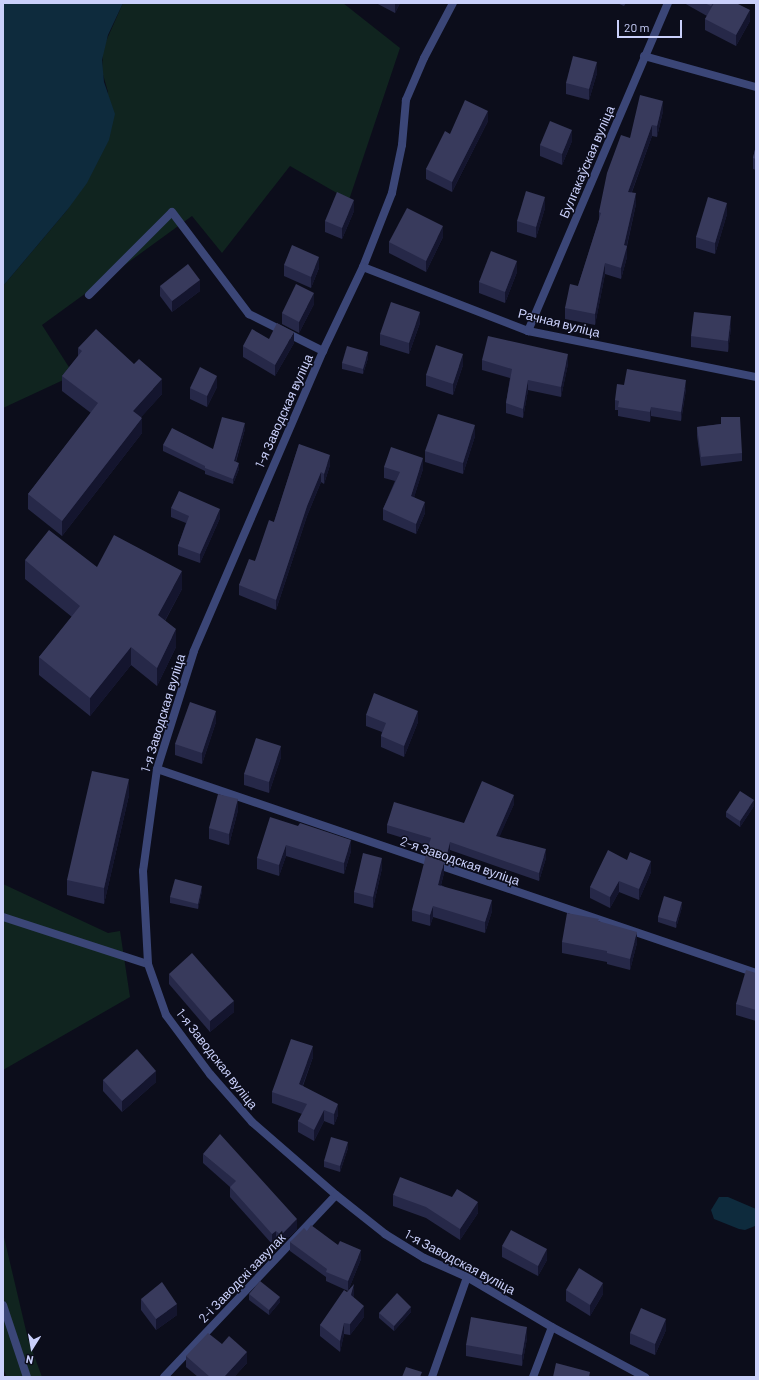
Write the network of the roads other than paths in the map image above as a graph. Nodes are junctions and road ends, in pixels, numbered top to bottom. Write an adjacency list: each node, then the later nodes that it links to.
1 (453, 3): 5 (street, 1-я Заводская вуліца)
2 (668, 3): 3 (street, Булгакаўская вуліца)
3 (644, 56): 4 (street); 7 (street, Булгакаўская вуліца)
4 (756, 87)
5 (363, 267): 7 (street, Рачная вуліца); 8 (street, 1-я Заводская вуліца)
6 (89, 295): 8 (street)
7 (528, 331): 9 (street, Рачная вуліца)
8 (323, 352): 10 (street, 1-я Заводская вуліца)
9 (756, 377)
10 (157, 770): 12 (street, 1-я Заводская вуліца); 13 (street, 2-я Заводская вуліца)
11 (3, 917): 12 (street)
12 (148, 964): 14 (street, 1-я Заводская вуліца)
13 (756, 973)
14 (336, 1195): 15 (street, 1-я Заводская вуліца); 19 (street, 2-і Заводскі завулак)
15 (467, 1277): 17 (street, 1-я Заводская вуліца); 20 (street)
16 (3, 1305): 18 (street)
17 (552, 1327): 21 (street); 22 (street, 1-я Заводская вуліца)
18 (26, 1377)
19 (164, 1377)
20 (432, 1377)
21 (533, 1377)
22 (645, 1377)

